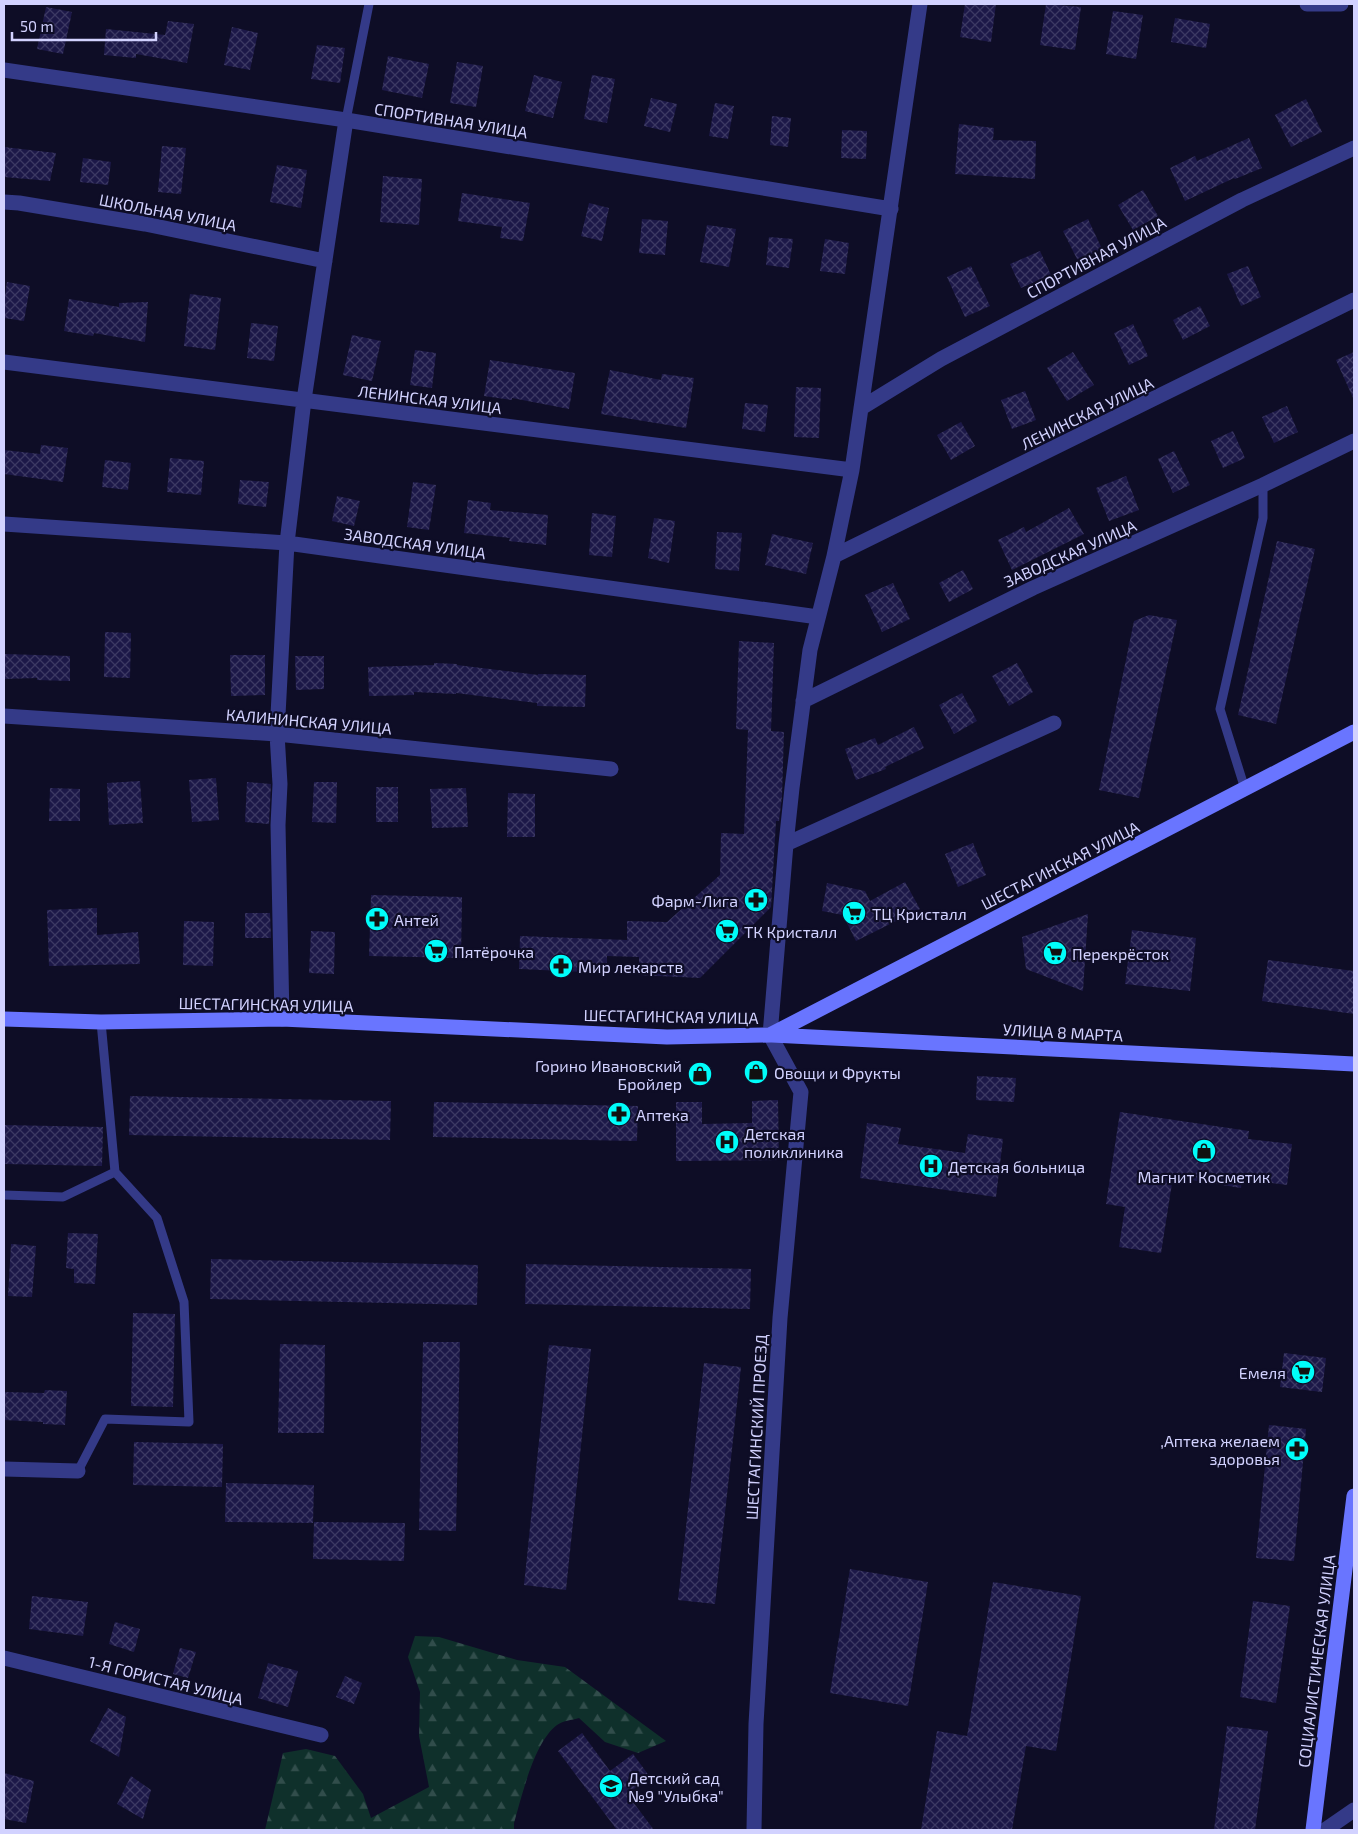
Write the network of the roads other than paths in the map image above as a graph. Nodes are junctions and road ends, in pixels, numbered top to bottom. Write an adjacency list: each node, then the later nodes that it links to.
1 (369, 4): 6 (lane)
2 (920, 4): 9 (street)
3 (1307, 4): 4 (street)
4 (1341, 4)
5 (4, 70): 6 (street, СПОРТИВНАЯ УЛИЦА)
6 (346, 120): 9 (street, СПОРТИВНАЯ УЛИЦА); 10 (street)
7 (1354, 148): 14 (street, СПОРТИВНАЯ УЛИЦА)
8 (4, 202): 10 (street, ШКОЛЬНАЯ УЛИЦА)
9 (891, 209): 14 (street)
10 (325, 261): 13 (street)
11 (1354, 300): 20 (street, ЛЕНИНСКАЯ УЛИЦА)
12 (4, 362): 13 (street, ЛЕНИНСКАЯ УЛИЦА)
13 (304, 400): 16 (street, ЛЕНИНСКАЯ УЛИЦА); 19 (street)
14 (861, 408): 16 (street)
15 (1354, 440): 17 (street, ЗАВОДСКАЯ УЛИЦА)
16 (852, 470): 20 (street)
17 (1263, 486): 22 (street, ЗАВОДСКАЯ УЛИЦА); 28 (lane)
18 (4, 524): 19 (street, ЗАВОДСКАЯ УЛИЦА)
19 (287, 543): 21 (street, ЗАВОДСКАЯ УЛИЦА); 26 (street)
20 (834, 556): 21 (street)
21 (818, 617): 22 (street)
22 (803, 701): 29 (street)
23 (4, 716): 26 (street, КАЛИНИНСКАЯ УЛИЦА)
24 (1054, 723): 29 (street)
25 (1354, 732): 28 (main road, ШЕСТАГИНСКАЯ УЛИЦА)
26 (277, 734): 27 (street, КАЛИНИНСКАЯ УЛИЦА); 31 (street)
27 (611, 769)
28 (1245, 789): 33 (main road, ШЕСТАГИНСКАЯ УЛИЦА)
29 (786, 844): 33 (street)
30 (4, 1019): 32 (main road, ШЕСТАГИНСКАЯ УЛИЦА)
31 (282, 1019): 32 (main road, ШЕСТАГИНСКАЯ УЛИЦА); 33 (main road, ШЕСТАГИНСКАЯ УЛИЦА)
32 (101, 1022): 35 (lane)
33 (770, 1035): 34 (main road, УЛИЦА 8 МАРТА); 43 (street, ШЕСТАГИНСКИЙ ПРОЕЗД)
34 (1354, 1064)
35 (115, 1172): 36 (lane); 38 (lane)
36 (4, 1195)
37 (4, 1469): 38 (street)
38 (78, 1471)
39 (1354, 1496): 44 (main road, СОЦИАЛИСТИЧЕСКАЯ УЛИЦА)
40 (4, 1658): 41 (street, 1-Я ГОРИСТАЯ УЛИЦА)
41 (321, 1735)
42 (1354, 1810): 45 (street)
43 (754, 1830)
44 (1313, 1830)
45 (1325, 1830)

